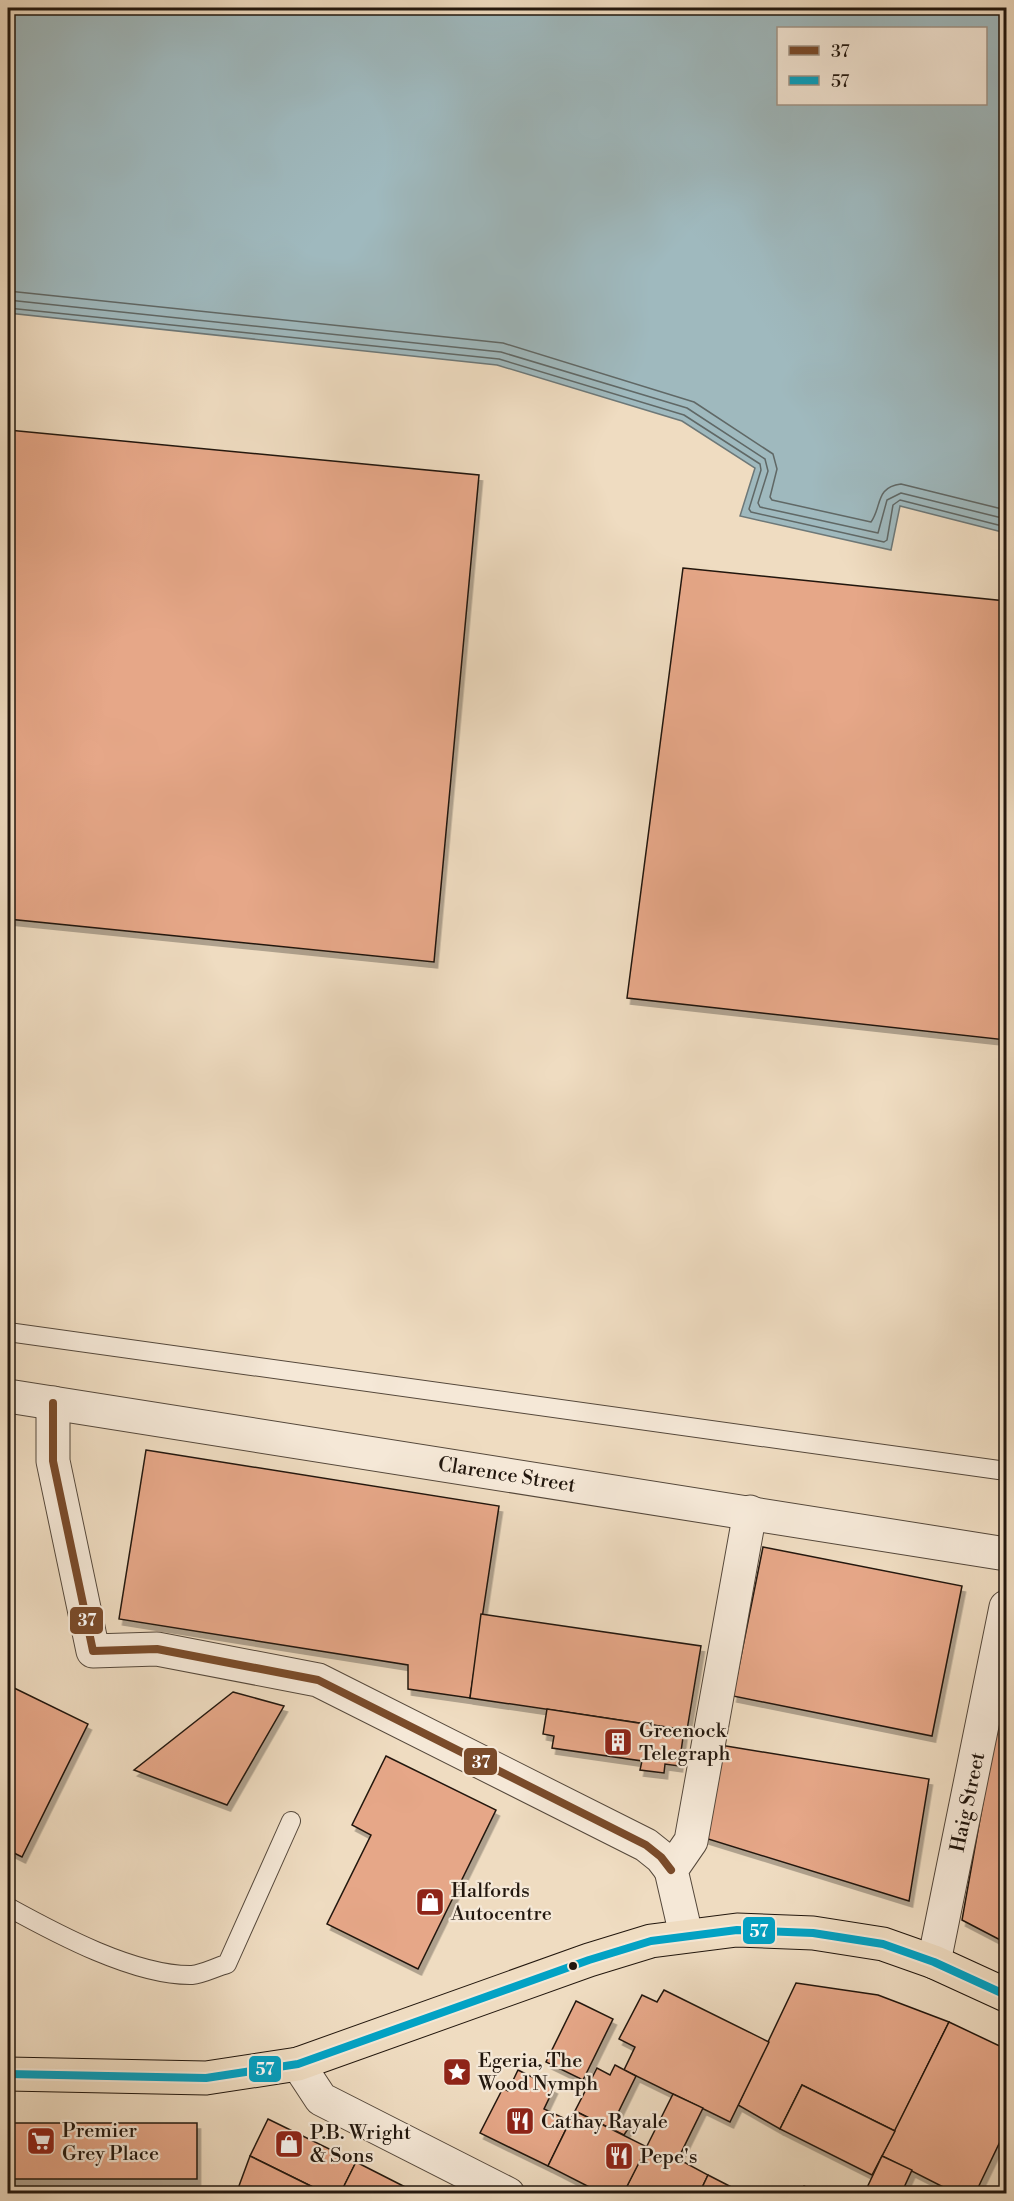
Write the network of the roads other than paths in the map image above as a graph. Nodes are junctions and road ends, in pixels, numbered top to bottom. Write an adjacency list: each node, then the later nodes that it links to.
1 (8, 1332): 4 (lane)
2 (8, 1396): 3 (street, Clarence Street)
3 (54, 1403): 5 (street, Clarence Street); 9 (street)
4 (1006, 1471)
5 (750, 1512): 6 (street, Clarence Street); 9 (street)
6 (1006, 1554)
7 (1006, 1607): 12 (street, Haig Street)
8 (291, 1821): 10 (lane)
9 (671, 1870): 11 (street)
10 (8, 1907)
11 (686, 1935): 12 (main road); 14 (main road)
12 (934, 1962): 13 (main road)
13 (1006, 1995)
14 (298, 2064): 15 (main road); 16 (street)
15 (8, 2074)
16 (508, 2193)

